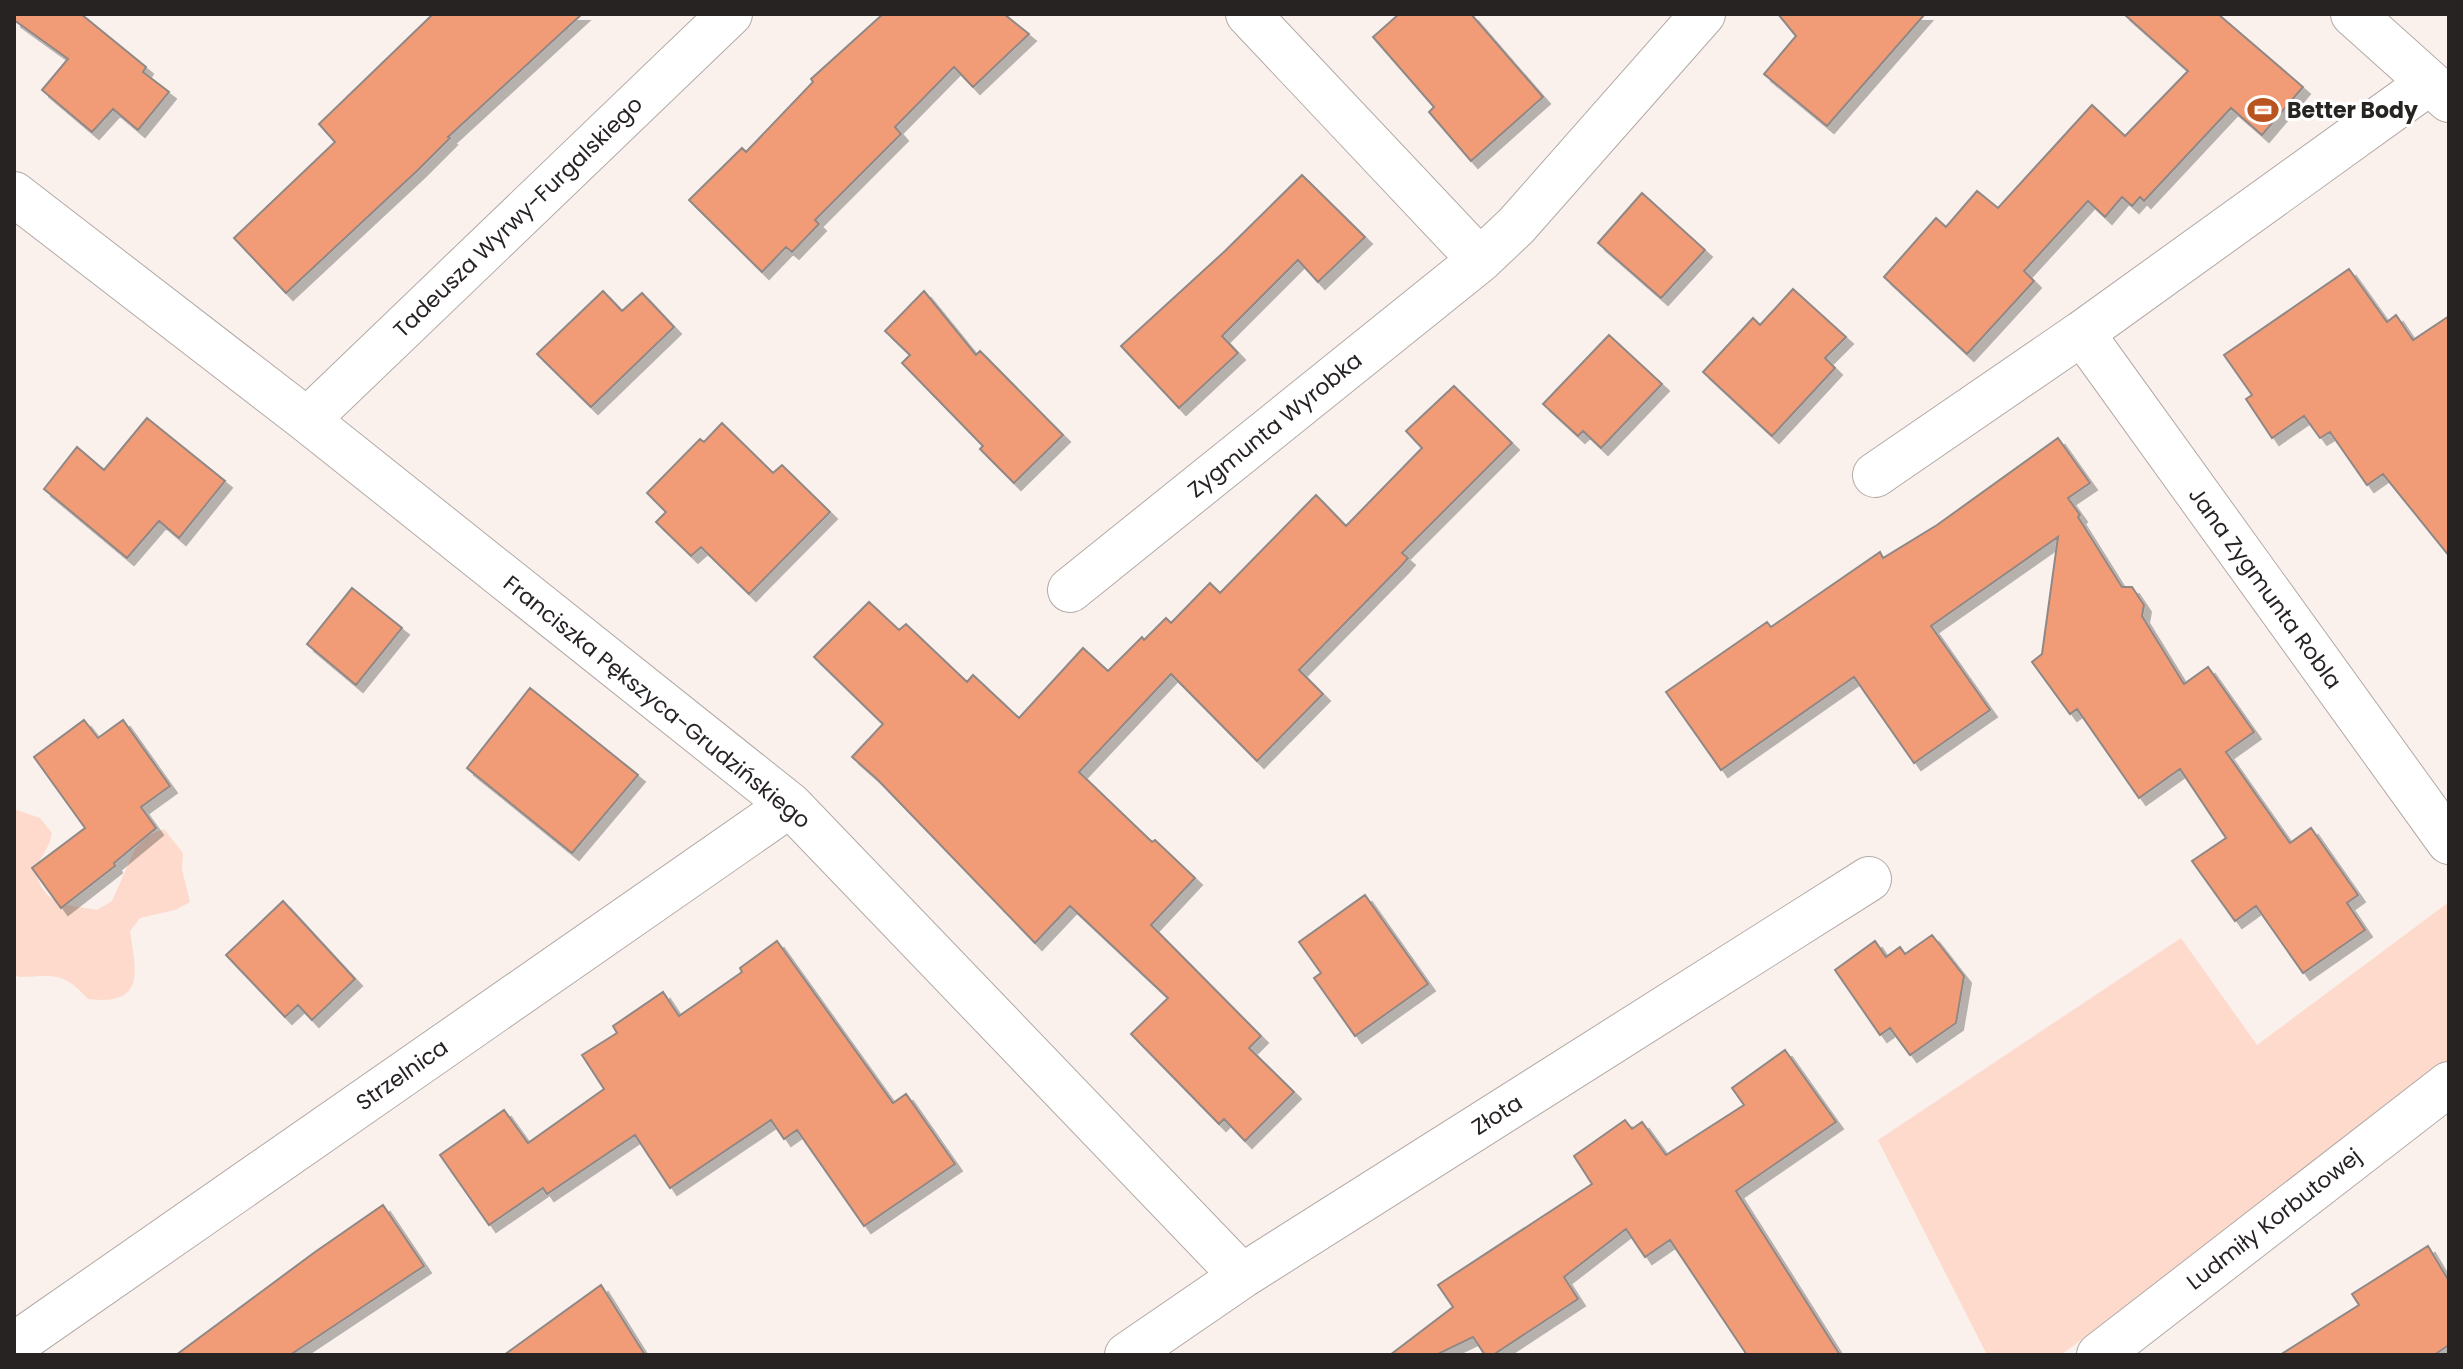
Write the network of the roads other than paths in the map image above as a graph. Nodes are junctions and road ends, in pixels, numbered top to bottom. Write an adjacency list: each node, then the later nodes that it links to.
1 (730, 14): 9 (street, Tadeusza Wyrwy-Furgalskiego)
2 (1248, 14): 7 (street)
3 (1703, 14): 7 (street, Zygmunta Wyrobka)
4 (2353, 14): 5 (street)
5 (2439, 92): 8 (street)
6 (14, 194): 9 (street, Franciszka Pększyca-Grudzińskiego)
7 (1480, 260): 11 (street, Zygmunta Wyrobka)
8 (2082, 333): 10 (street); 13 (street, Jana Zygmunta Robla)
9 (307, 420): 12 (street, Franciszka Pększyca-Grudzińskiego)
10 (1875, 475)
11 (1070, 590)
12 (790, 805): 16 (street, Franciszka Pększyca-Grudzińskiego); 17 (street, Strzelnica)
13 (2449, 842)
14 (1869, 879): 16 (street, Złota)
15 (2444, 1097): 19 (street, Ludmiły Korbutowej)
16 (1242, 1276): 18 (street, Złota)
17 (14, 1345)
18 (1127, 1355)
19 (2099, 1355)

